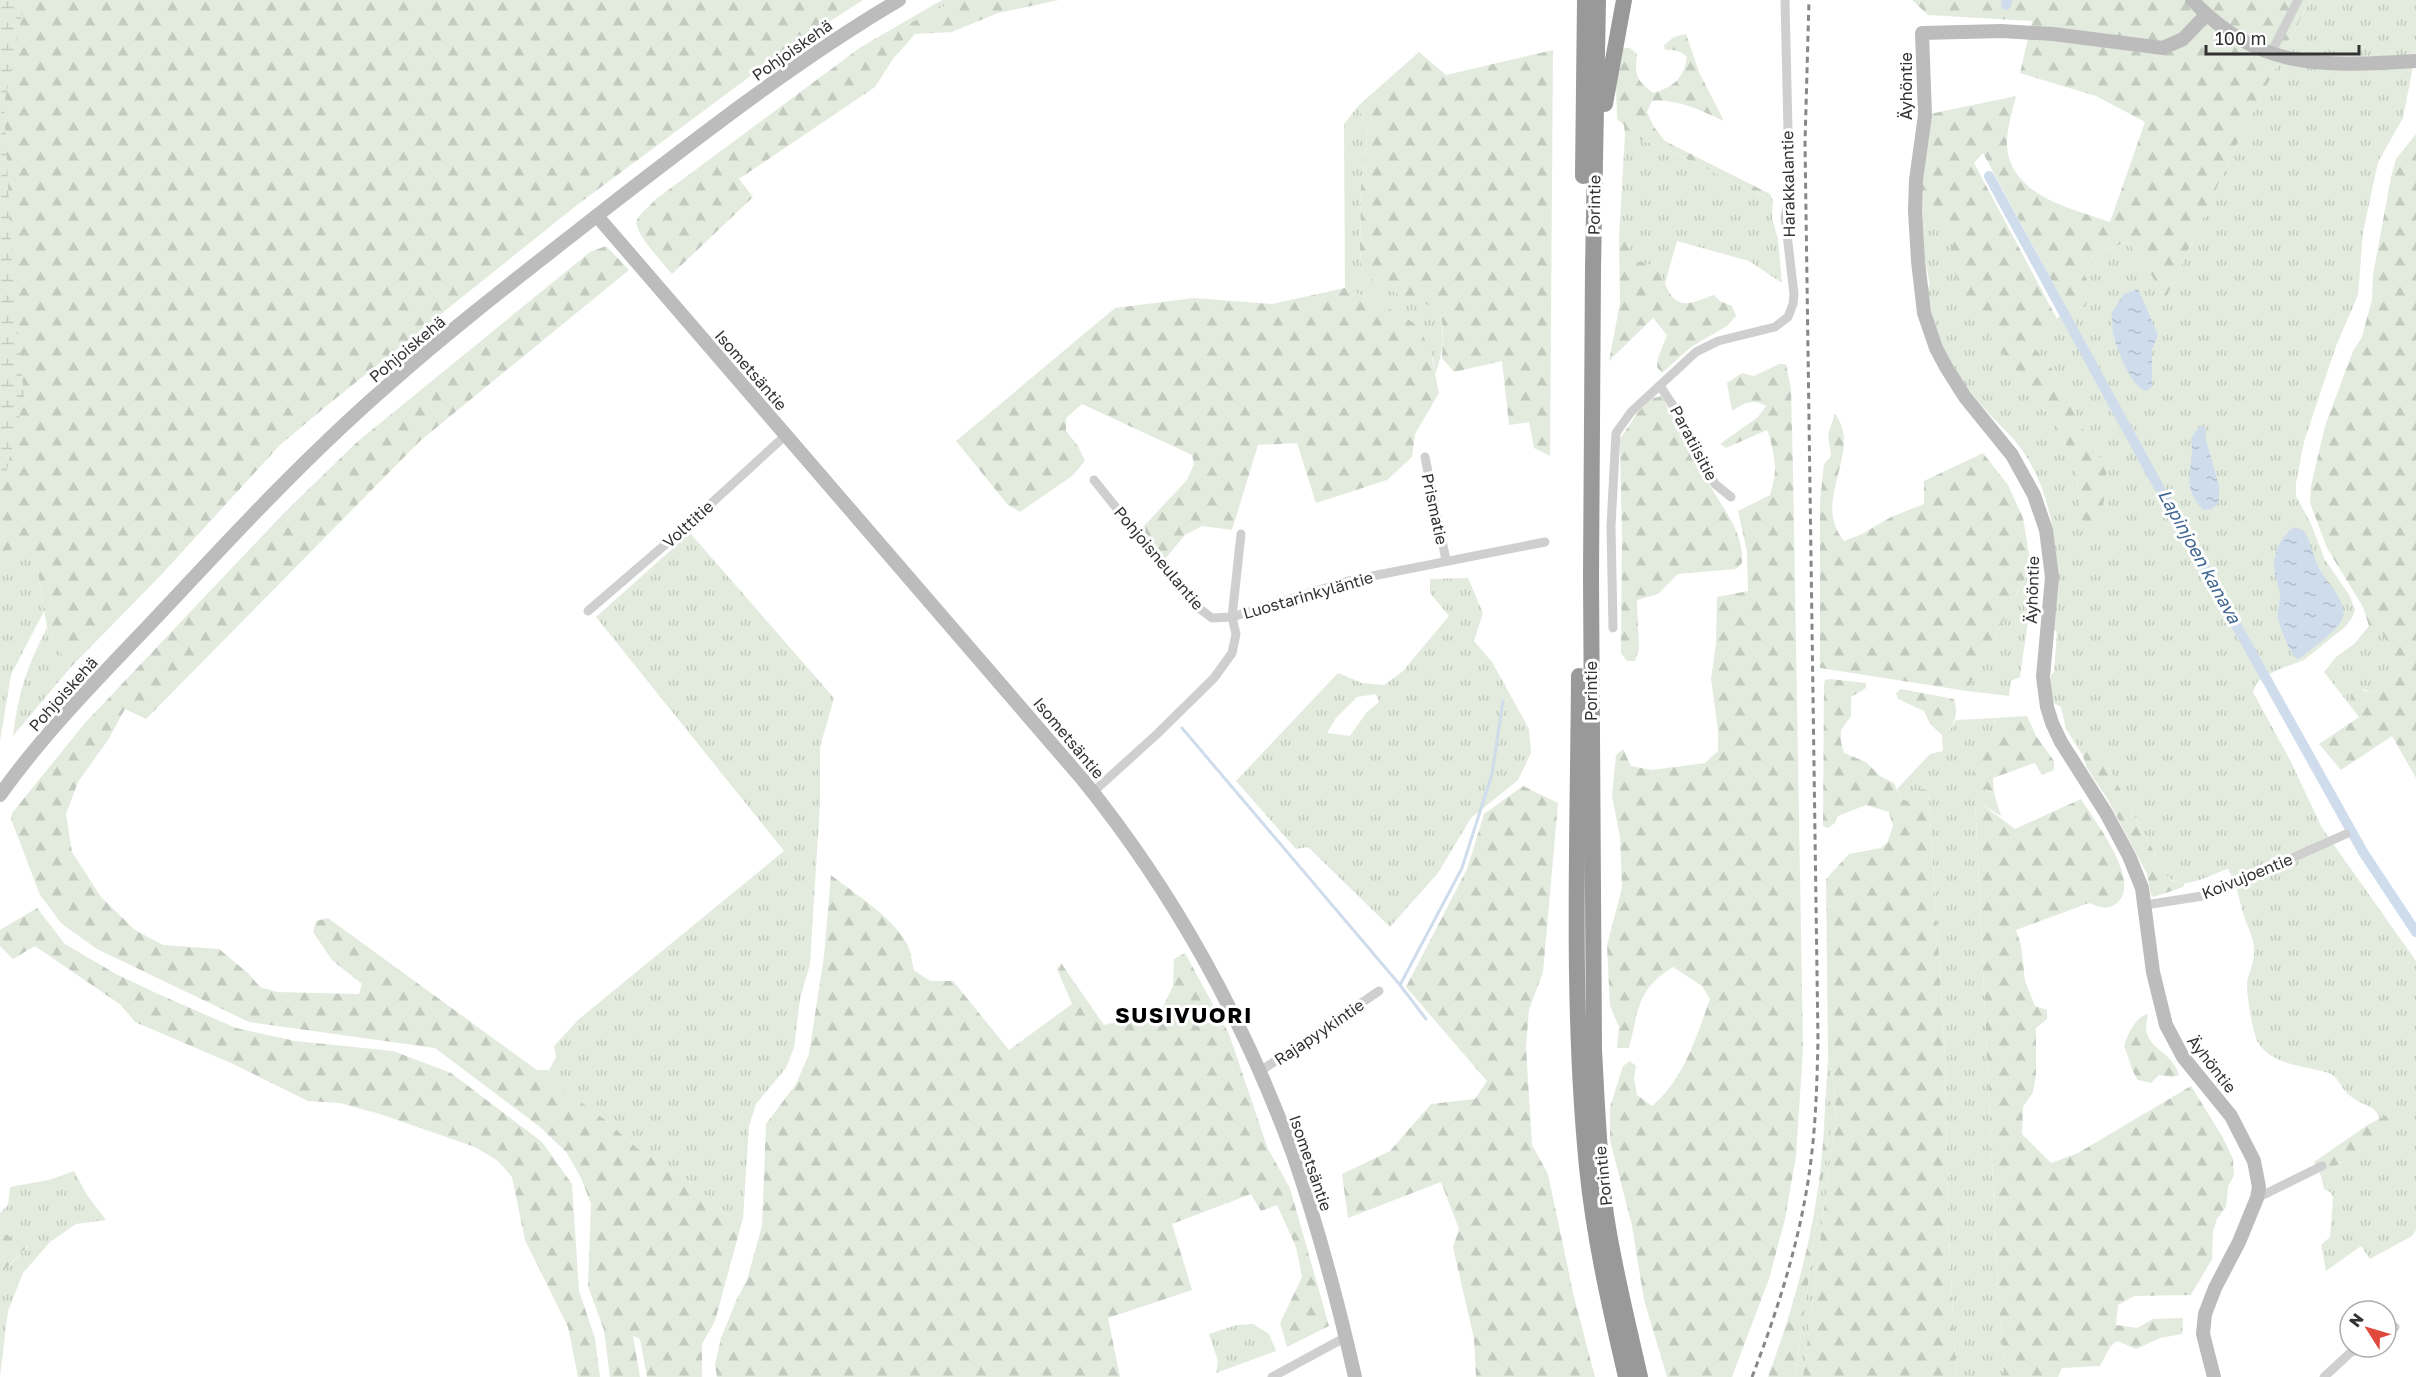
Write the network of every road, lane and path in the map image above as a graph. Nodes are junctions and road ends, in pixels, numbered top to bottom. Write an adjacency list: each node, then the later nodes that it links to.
1 (899, 0): 14 (main road, Pohjoiskehä)
2 (1575, 0): 12 (highway)
3 (1585, 0): 12 (highway, Porintie)
4 (1598, 0): 13 (highway, Porintie)
5 (1624, 0): 13 (highway)
6 (1785, 0): 15 (street, Harakkalantie)
7 (2192, 0): 9 (main road)
8 (2298, 0): 10 (street)
9 (2206, 15): 10 (main road); 29 (main road, Äyhöntie)
10 (2271, 53): 11 (main road)
11 (2416, 61)
12 (1584, 116): 38 (highway, Porintie)
13 (1594, 215): 39 (highway, Porintie)
14 (597, 216): 16 (main road, Isometsäntie); 27 (main road, Pohjoiskehä)
15 (1660, 386): 19 (street, Paratiisitie); 25 (street, Harakkalantie)
16 (786, 435): 23 (street, Volttitie); 26 (main road, Isometsäntie)
17 (1425, 457): 22 (street, Prismatie)
18 (1094, 480): 24 (street, Pohjoisneulantie)
19 (1731, 497)
20 (1241, 534): 24 (street)
21 (1545, 542): 22 (street, Luostarinkyläntie)
22 (1446, 560): 24 (street, Luostarinkyläntie)
23 (588, 611)
24 (1232, 616): 26 (street, Luostarinkyläntie)
25 (1613, 628)
26 (1093, 792): 31 (main road, Isometsäntie)
27 (0, 795)
28 (2346, 834): 29 (street, Koivujoentie)
29 (2145, 905): 33 (main road, Äyhöntie)
30 (1379, 991): 31 (street, Rajapyykintie)
31 (1259, 1072): 34 (main road, Isometsäntie)
32 (2322, 1166): 33 (street)
33 (2257, 1198): 40 (main road, Äyhöntie)
34 (1346, 1337): 36 (street); 37 (main road, Isometsäntie)
35 (2344, 1359): 41 (street)
36 (1272, 1377)
37 (1355, 1377)
38 (1626, 1377)
39 (1640, 1377)
40 (2214, 1377)
41 (2324, 1377)

